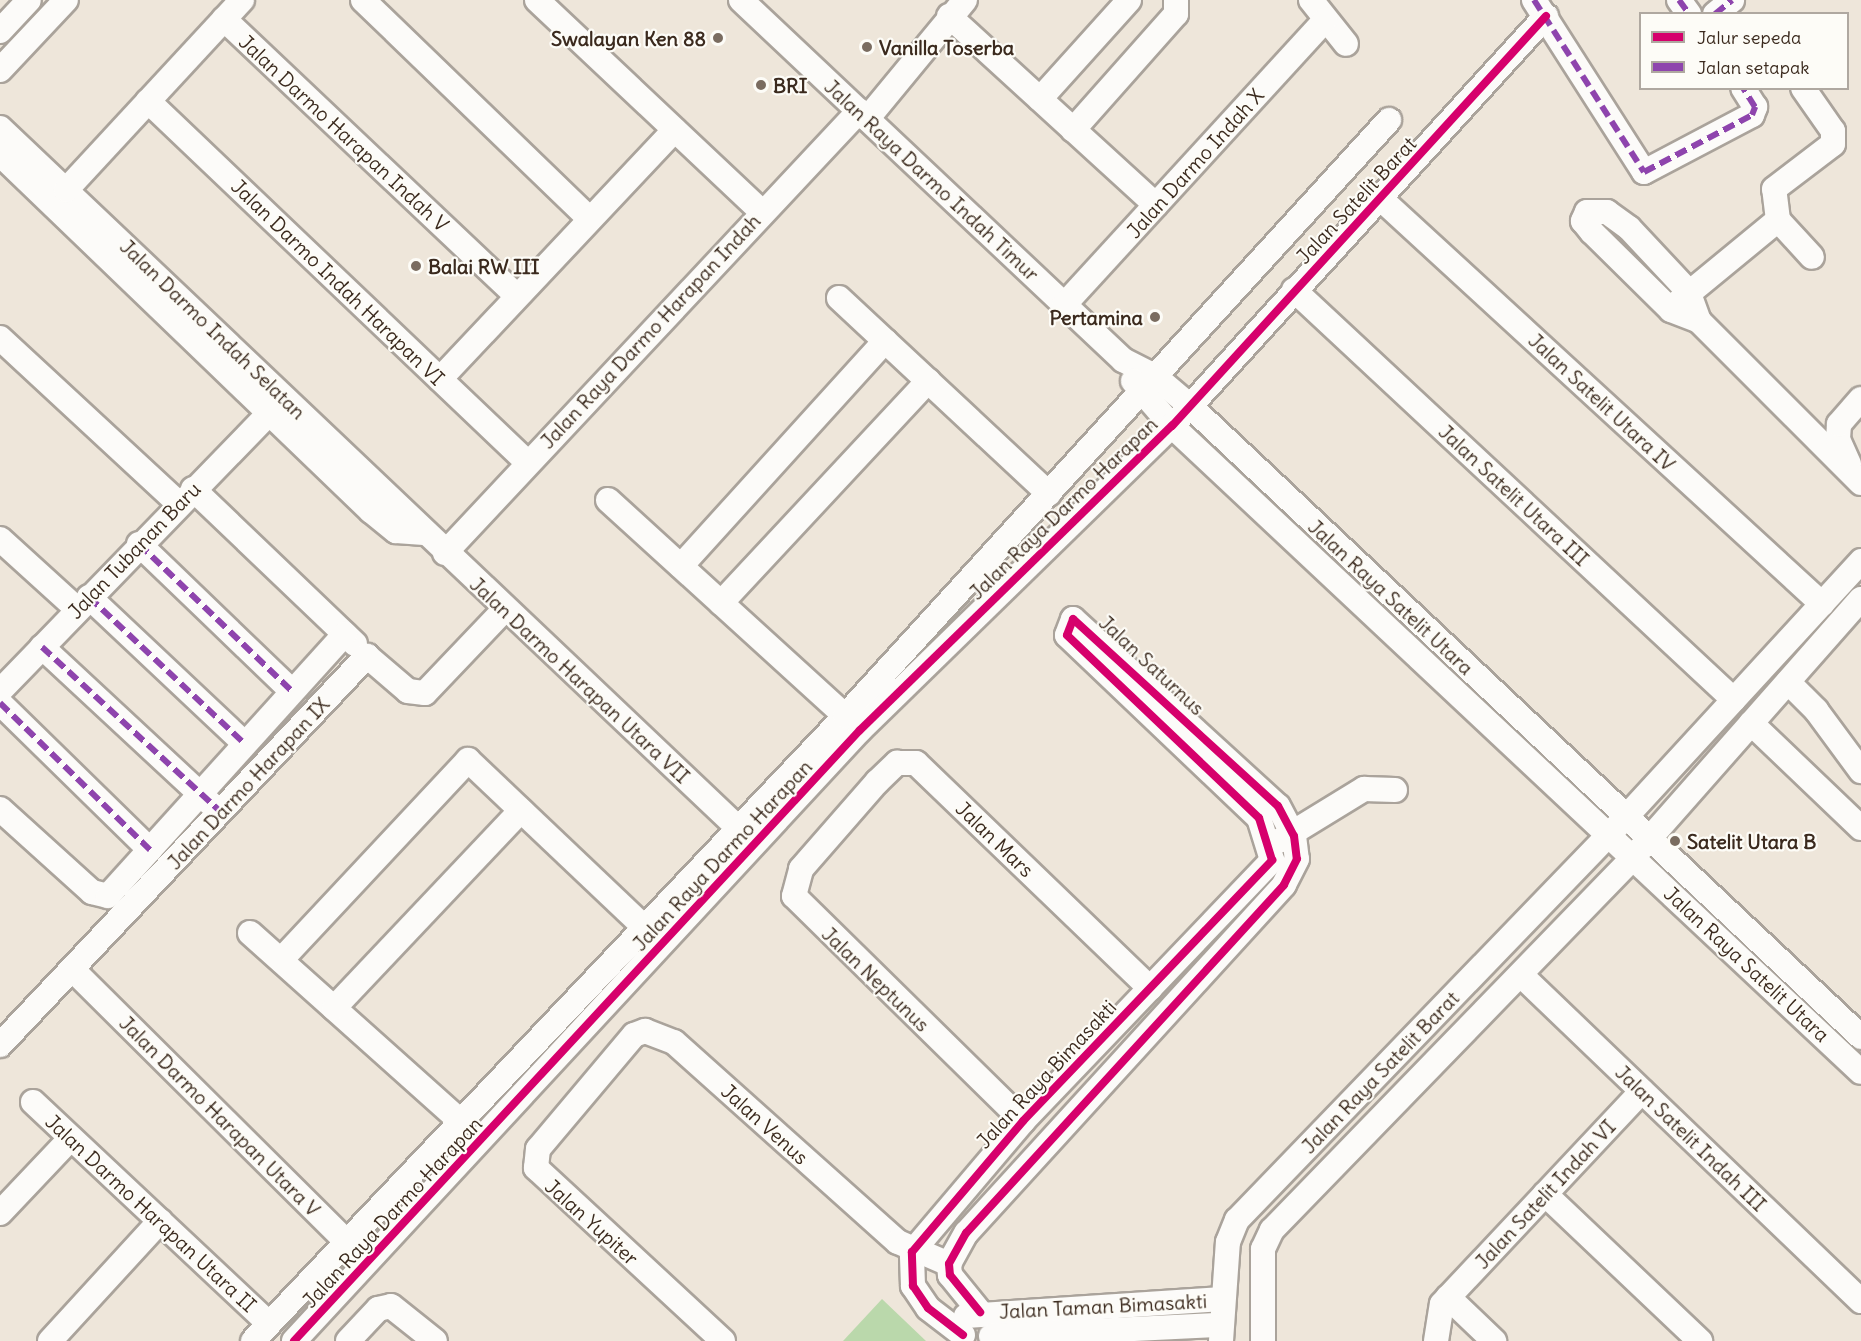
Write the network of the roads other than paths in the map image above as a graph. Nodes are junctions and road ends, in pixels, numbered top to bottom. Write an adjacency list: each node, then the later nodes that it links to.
1 (66, 0): 18 (street)
2 (242, 0): 14 (street)
3 (363, 0): 33 (street)
4 (537, 0): 26 (street)
5 (741, 0): 23 (street, Jalan Raya Darmo Indah Timur)
6 (1129, 0): 21 (street)
7 (1176, 0): 27 (street)
8 (1311, 0): 15 (street)
9 (1732, 0): 12 (street)
10 (22, 2): 16 (street)
11 (957, 8): 21 (street); 23 (street, Jalan Raya Darmo Harapan Indah)
12 (1717, 12)
13 (1539, 16): 20 (street); 30 (street, Jalan Satelit Barat)
14 (224, 20): 22 (street); 38 (street, Jalan Darmo Harapan Indah V)
15 (1325, 20): 17 (street); 31 (street, Jalan Darmo Indah X)
16 (0, 31)
17 (1346, 44)
18 (0, 70)
19 (1804, 90): 34 (street)
20 (1749, 98)
21 (1040, 99): 27 (street)
22 (148, 100): 29 (street); 47 (street, Jalan Darmo Indah Harapan VI)
23 (860, 113): 32 (street, Jalan Raya Darmo Harapan Indah); 40 (street, Jalan Raya Darmo Indah Timur)
24 (1389, 120): 48 (street, Jalan Raya Darmo Harapan)
25 (0, 128): 29 (street, Jalan Darmo Indah Selatan)
26 (675, 130): 32 (street); 33 (street)
27 (1073, 130): 31 (street)
28 (0, 154): 42 (street)
29 (66, 190): 42 (street, Jalan Darmo Indah Selatan)
30 (1381, 199): 36 (street, Jalan Satelit Barat); 69 (street, Jalan Satelit Utara IV)
31 (1156, 205): 40 (street, Jalan Darmo Indah X)
32 (761, 210): 55 (street, Jalan Raya Darmo Harapan Indah)
33 (590, 219): 38 (street)
34 (1778, 220): 35 (street); 37 (street)
35 (1812, 257)
36 (1294, 291): 52 (street, Jalan Satelit Barat); 77 (street, Jalan Satelit Utara III)
37 (1688, 291): 41 (street); 41 (street); 43 (street)
38 (517, 296): 47 (street)
39 (839, 298): 45 (street)
40 (1064, 305): 46 (street, Jalan Raya Darmo Indah Timur)
41 (1671, 310): 43 (street)
42 (180, 312): 53 (street); 60 (street, Jalan Darmo Indah Selatan)
43 (1699, 321): 56 (street)
44 (0, 338): 58 (street)
45 (885, 341): 49 (street); 65 (street)
46 (1123, 360): 48 (street, Jalan Raya Darmo Indah Timur); 50 (street, Jalan Raya Darmo Indah Timur)
47 (440, 379): 55 (street, Jalan Darmo Indah Harapan VI)
48 (1159, 380): 50 (street, Jalan Raya Darmo Harapan); 52 (street, Jalan Raya Satelit Utara)
49 (928, 381): 57 (street); 68 (street)
50 (1142, 398): 54 (street, Jalan Raya Satelit Utara); 57 (street, Jalan Raya Darmo Harapan)
51 (1861, 399): 56 (street)
52 (1186, 403): 54 (street, Jalan Raya Darmo Harapan); 88 (street, Jalan Raya Satelit Utara)
53 (270, 412): 58 (street, Jalan Tubanan Baru); 60 (street)
54 (1169, 423): 92 (street, Jalan Raya Satelit Utara); 119 (street, Jalan Raya Darmo Harapan)
55 (528, 464): 63 (street, Jalan Raya Darmo Harapan Indah)
56 (1857, 479)
57 (1049, 494): 79 (street, Jalan Raya Darmo Harapan)
58 (185, 496): 62 (street, Jalan Tubanan Baru); 71 (street)
59 (608, 500): 65 (street)
60 (424, 533): 63 (street, Jalan Darmo Harapan Utara VII)
61 (0, 539): 67 (street)
62 (139, 544): 67 (street, Jalan Tubanan Baru); 76 (street)
63 (445, 553): 70 (street, Jalan Darmo Harapan Utara VII)
64 (1861, 561): 69 (street)
65 (681, 566): 68 (street)
66 (1861, 599): 74 (street)
67 (83, 603): 72 (street, Jalan Tubanan Baru); 81 (street)
68 (721, 603): 79 (street)
69 (1822, 604): 77 (street)
70 (505, 609): 73 (street); 90 (street, Jalan Darmo Harapan Utara VII)
71 (345, 634): 73 (street); 76 (street)
72 (42, 647): 75 (street, Jalan Tubanan Baru); 84 (street)
73 (368, 656): 87 (street, Jalan Darmo Harapan IX)
74 (1788, 682): 80 (street); 82 (street)
75 (0, 691)
76 (292, 692): 81 (street)
77 (1734, 700): 88 (street)
78 (0, 703): 96 (street)
79 (845, 716): 90 (street, Jalan Raya Darmo Harapan)
80 (1751, 723): 91 (street); 94 (street)
81 (244, 743): 84 (street)
82 (1861, 771)
83 (1395, 790): 93 (street)
84 (198, 794): 87 (street); 96 (street)
85 (0, 809): 96 (street)
86 (521, 810): 98 (street); 100 (street); 104 (street)
87 (221, 812): 101 (street, Jalan Darmo Harapan IX)
88 (1625, 818): 92 (street); 94 (street, Jalan Raya Satelit Utara)
89 (838, 824): 103 (street, Jalan Mars); 111 (street, Jalan Neptunus)
90 (737, 827): 98 (street, Jalan Raya Darmo Harapan)
91 (1861, 828)
92 (1609, 835): 97 (street, Jalan Raya Satelit Utara); 122 (street, Jalan Raya Satelit Barat)
93 (1294, 836): 95 (street); 95 (street, Jalan Saturnus); 120 (street)
94 (1649, 840): 97 (street); 105 (street, Jalan Raya Satelit Utara)
95 (1271, 844): 103 (street, Jalan Raya Bimasakti)
96 (150, 850)
97 (1633, 857): 102 (street, Jalan Raya Satelit Barat); 107 (street, Jalan Raya Satelit Utara)
98 (643, 926): 112 (street, Jalan Raya Darmo Harapan)
99 (250, 933): 100 (street)
100 (281, 960): 104 (street)
101 (72, 969): 106 (street, Jalan Darmo Harapan IX); 117 (street, Jalan Darmo Harapan Utara V)
102 (1521, 975): 109 (street, Jalan Satelit Indah III); 133 (street, Jalan Raya Satelit Barat)
103 (1150, 988): 111 (street, Jalan Raya Bimasakti)
104 (334, 1008): 112 (street)
105 (1861, 1037)
106 (0, 1045)
107 (1861, 1071)
108 (590, 1086): 118 (street, Jalan Venus); 132 (street, Jalan Yupiter)
109 (1642, 1091): 114 (street, Jalan Satelit Indah VI); 123 (street, Jalan Satelit Indah III)
110 (33, 1102): 113 (street, Jalan Darmo Harapan Utara II)
111 (1023, 1120): 118 (street, Jalan Raya Bimasakti)
112 (460, 1121): 117 (street, Jalan Raya Darmo Harapan)
113 (71, 1138): 115 (street); 116 (street, Jalan Darmo Harapan Utara II)
114 (1545, 1194): 121 (street, Jalan Satelit Indah VI); 136 (street)
115 (0, 1213)
116 (160, 1221): 124 (street, Jalan Darmo Harapan Utara II); 127 (street)
117 (346, 1242): 119 (street, Jalan Darmo Harapan Utara V); 124 (street, Jalan Raya Darmo Harapan)
118 (912, 1252): 120 (street, Jalan Venus); 126 (street)
119 (368, 1263): 129 (street, Jalan Raya Darmo Harapan)
120 (949, 1264): 126 (street)
121 (1448, 1297): 134 (street); 135 (street)
122 (1222, 1299): 125 (street, Jalan Raya Satelit Barat); 126 (street, Jalan Taman Bimasakti)
123 (1861, 1301)
124 (269, 1324): 128 (street, Jalan Raya Darmo Harapan)
125 (1220, 1333): 126 (street, Jalan Taman Bimasakti)
126 (978, 1334)
127 (50, 1341)
128 (253, 1341)
129 (294, 1341)
130 (348, 1341): 131 (street)
131 (435, 1341)
132 (723, 1341)
133 (1263, 1341)
134 (1436, 1341)
135 (1494, 1341)
136 (1700, 1341)

